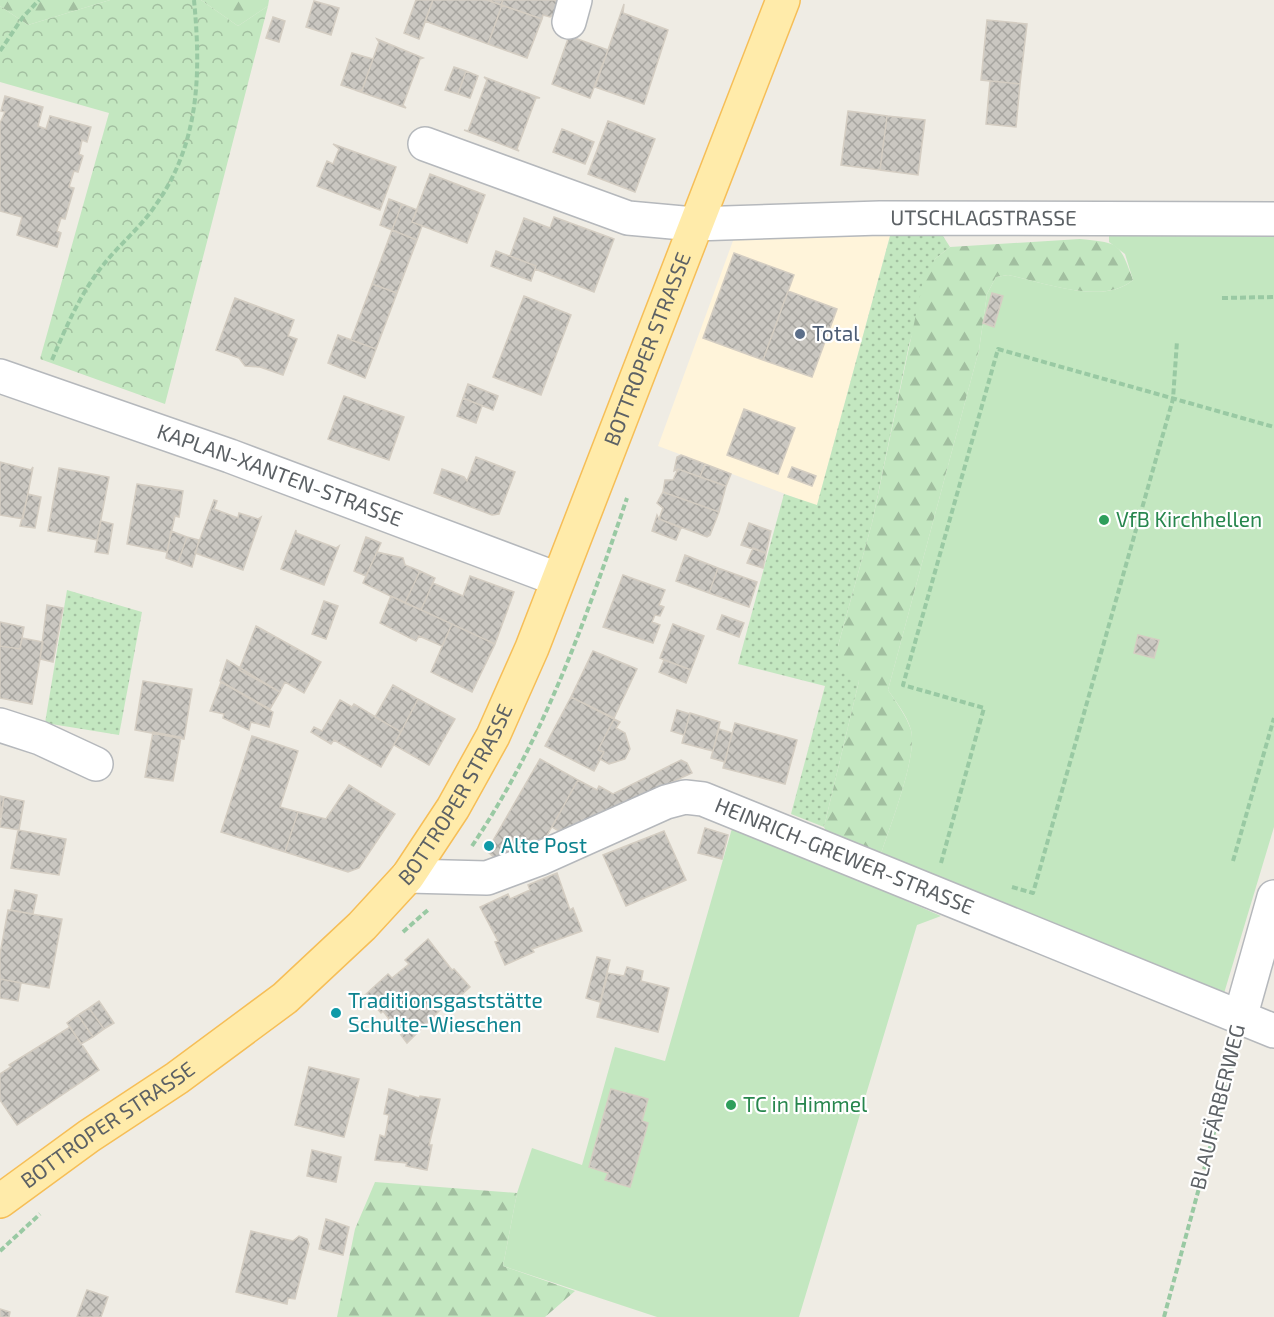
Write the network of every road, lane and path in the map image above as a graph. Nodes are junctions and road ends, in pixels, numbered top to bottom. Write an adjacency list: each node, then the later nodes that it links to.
1 (39, 0): 4 (path)
2 (194, 0): 12 (path)
3 (780, 1): 7 (main road, BOTTROPER STRASSE)
4 (0, 51)
5 (425, 144): 7 (street, BOTTROPER STRASSE)
6 (1274, 219): 7 (street, UTSCHLAGSTRASSE)
7 (694, 224): 15 (main road, BOTTROPER STRASSE)
8 (1274, 297): 9 (path)
9 (1221, 298)
10 (1177, 341): 13 (path)
11 (0, 376): 12 (street, KAPLAN-XANTEN-STRASSE)
12 (40, 388): 15 (street, KAPLAN-XANTEN-STRASSE)
13 (1173, 399): 14 (path); 20 (path); 22 (path)
14 (1274, 427)
15 (557, 579): 21 (main road, BOTTROPER STRASSE)
16 (1274, 718): 19 (path)
17 (0, 725): 18 (street)
18 (96, 764)
19 (1233, 861)
20 (939, 868)
21 (408, 876): 24 (street, HEINRICH-GREWER-STRASSE); 26 (main road, BOTTROPER STRASSE)
22 (1002, 885)
23 (1274, 897): 24 (street, BLAUFÄRBERWEG)
24 (1240, 1018): 25 (street, HEINRICH-GREWER-STRASSE); 27 (path, BLAUFÄRBERWEG)
25 (1274, 1031)
26 (0, 1201)
27 (1164, 1317)

